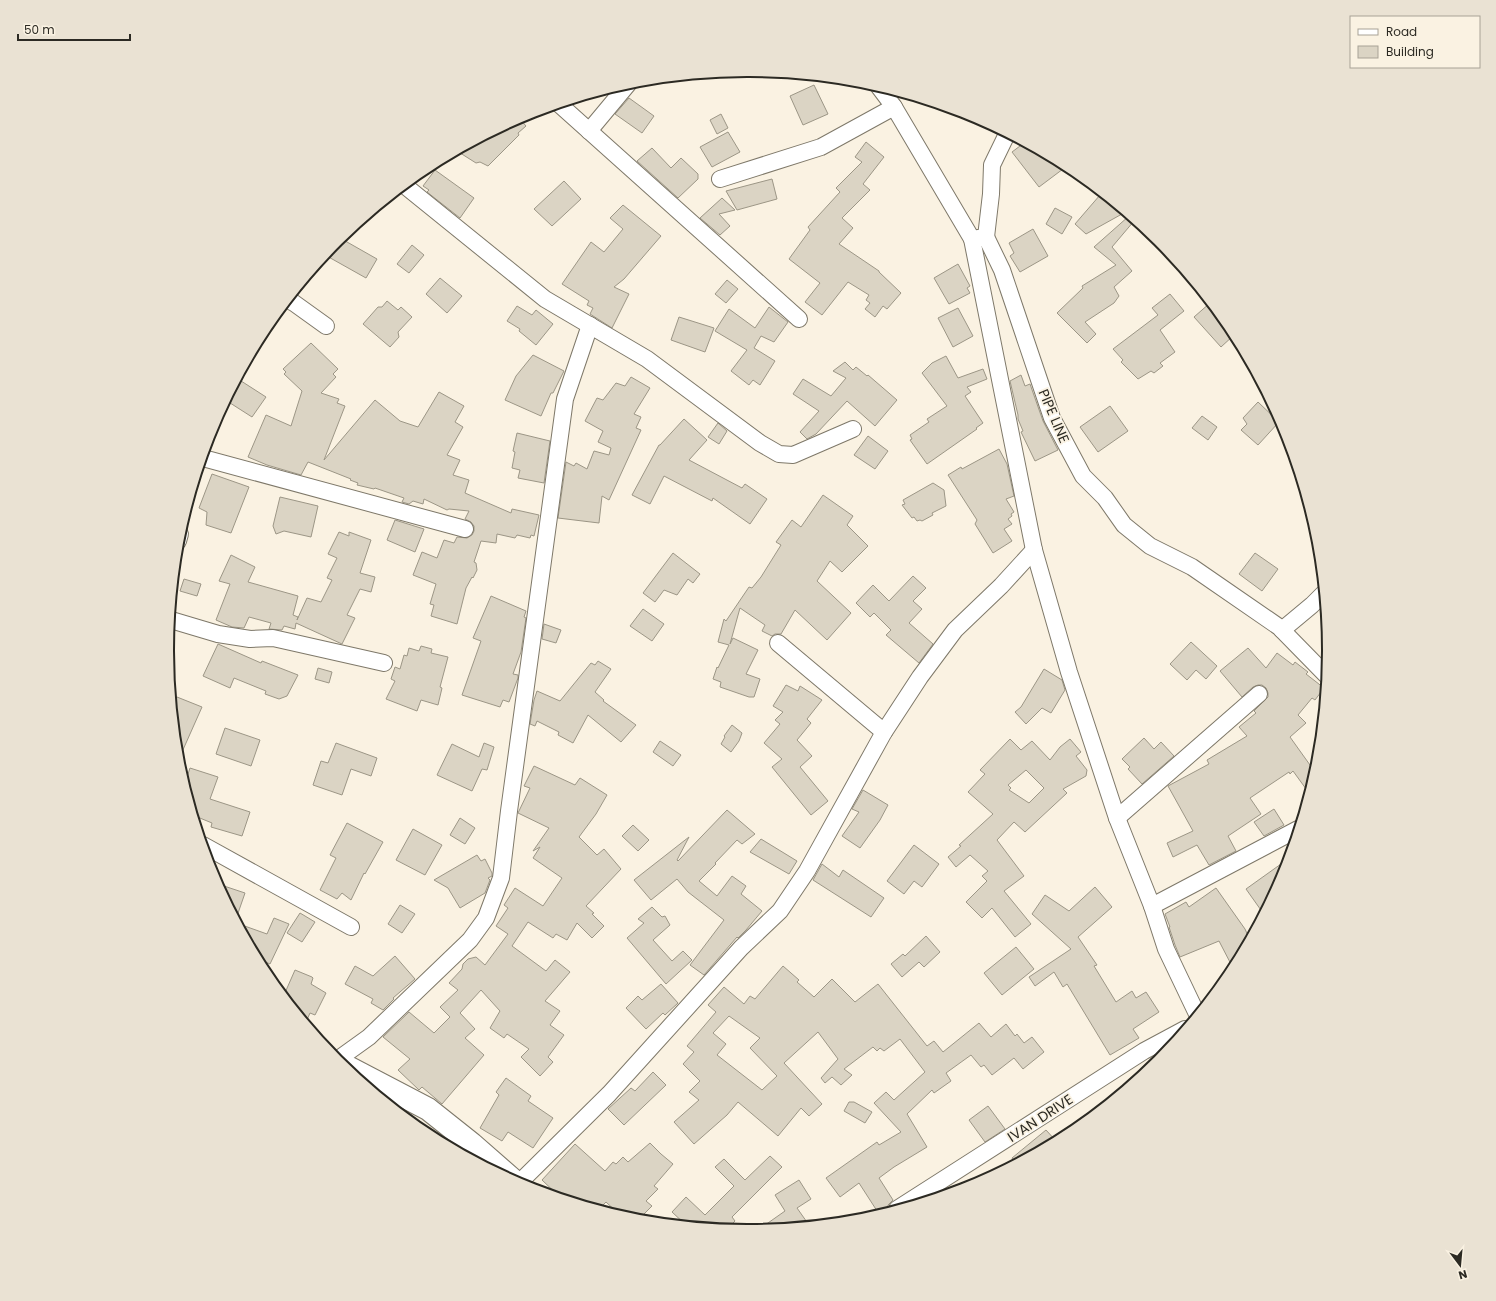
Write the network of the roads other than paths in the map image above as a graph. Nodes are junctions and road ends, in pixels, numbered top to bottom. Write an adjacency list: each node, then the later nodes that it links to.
1 (622, 92): 5 (street)
2 (885, 94): 3 (street, PIPE LINE)
3 (894, 106): 7 (street); 9 (street, PIPE LINE)
4 (563, 107): 5 (street)
5 (589, 131): 11 (street)
6 (1005, 138): 9 (street)
7 (720, 179)
8 (409, 189): 12 (street)
9 (979, 238): 17 (street); 20 (street, PIPE LINE)
10 (292, 302): 13 (street)
11 (799, 319)
12 (590, 325): 14 (street); 33 (street)
13 (326, 326)
14 (853, 429)
15 (208, 459): 16 (street)
16 (465, 529)
17 (1034, 550): 25 (street); 26 (street)
18 (1319, 598): 20 (street)
19 (176, 622): 22 (street)
20 (1282, 630): 23 (street, PIPE LINE)
21 (778, 643): 25 (street)
22 (384, 663)
23 (1321, 670)
24 (1259, 694): 26 (street)
25 (884, 732): 37 (street)
26 (1117, 818): 29 (street)
27 (1292, 832): 29 (street)
28 (211, 850): 30 (street)
29 (1152, 906): 31 (street)
30 (351, 927)
31 (1195, 1010)
32 (1173, 1035): 38 (street, IVAN DRIVE)
33 (342, 1056)
34 (362, 1074): 35 (street)
35 (467, 1148): 36 (street)
36 (483, 1159)
37 (524, 1178)
38 (912, 1200)

